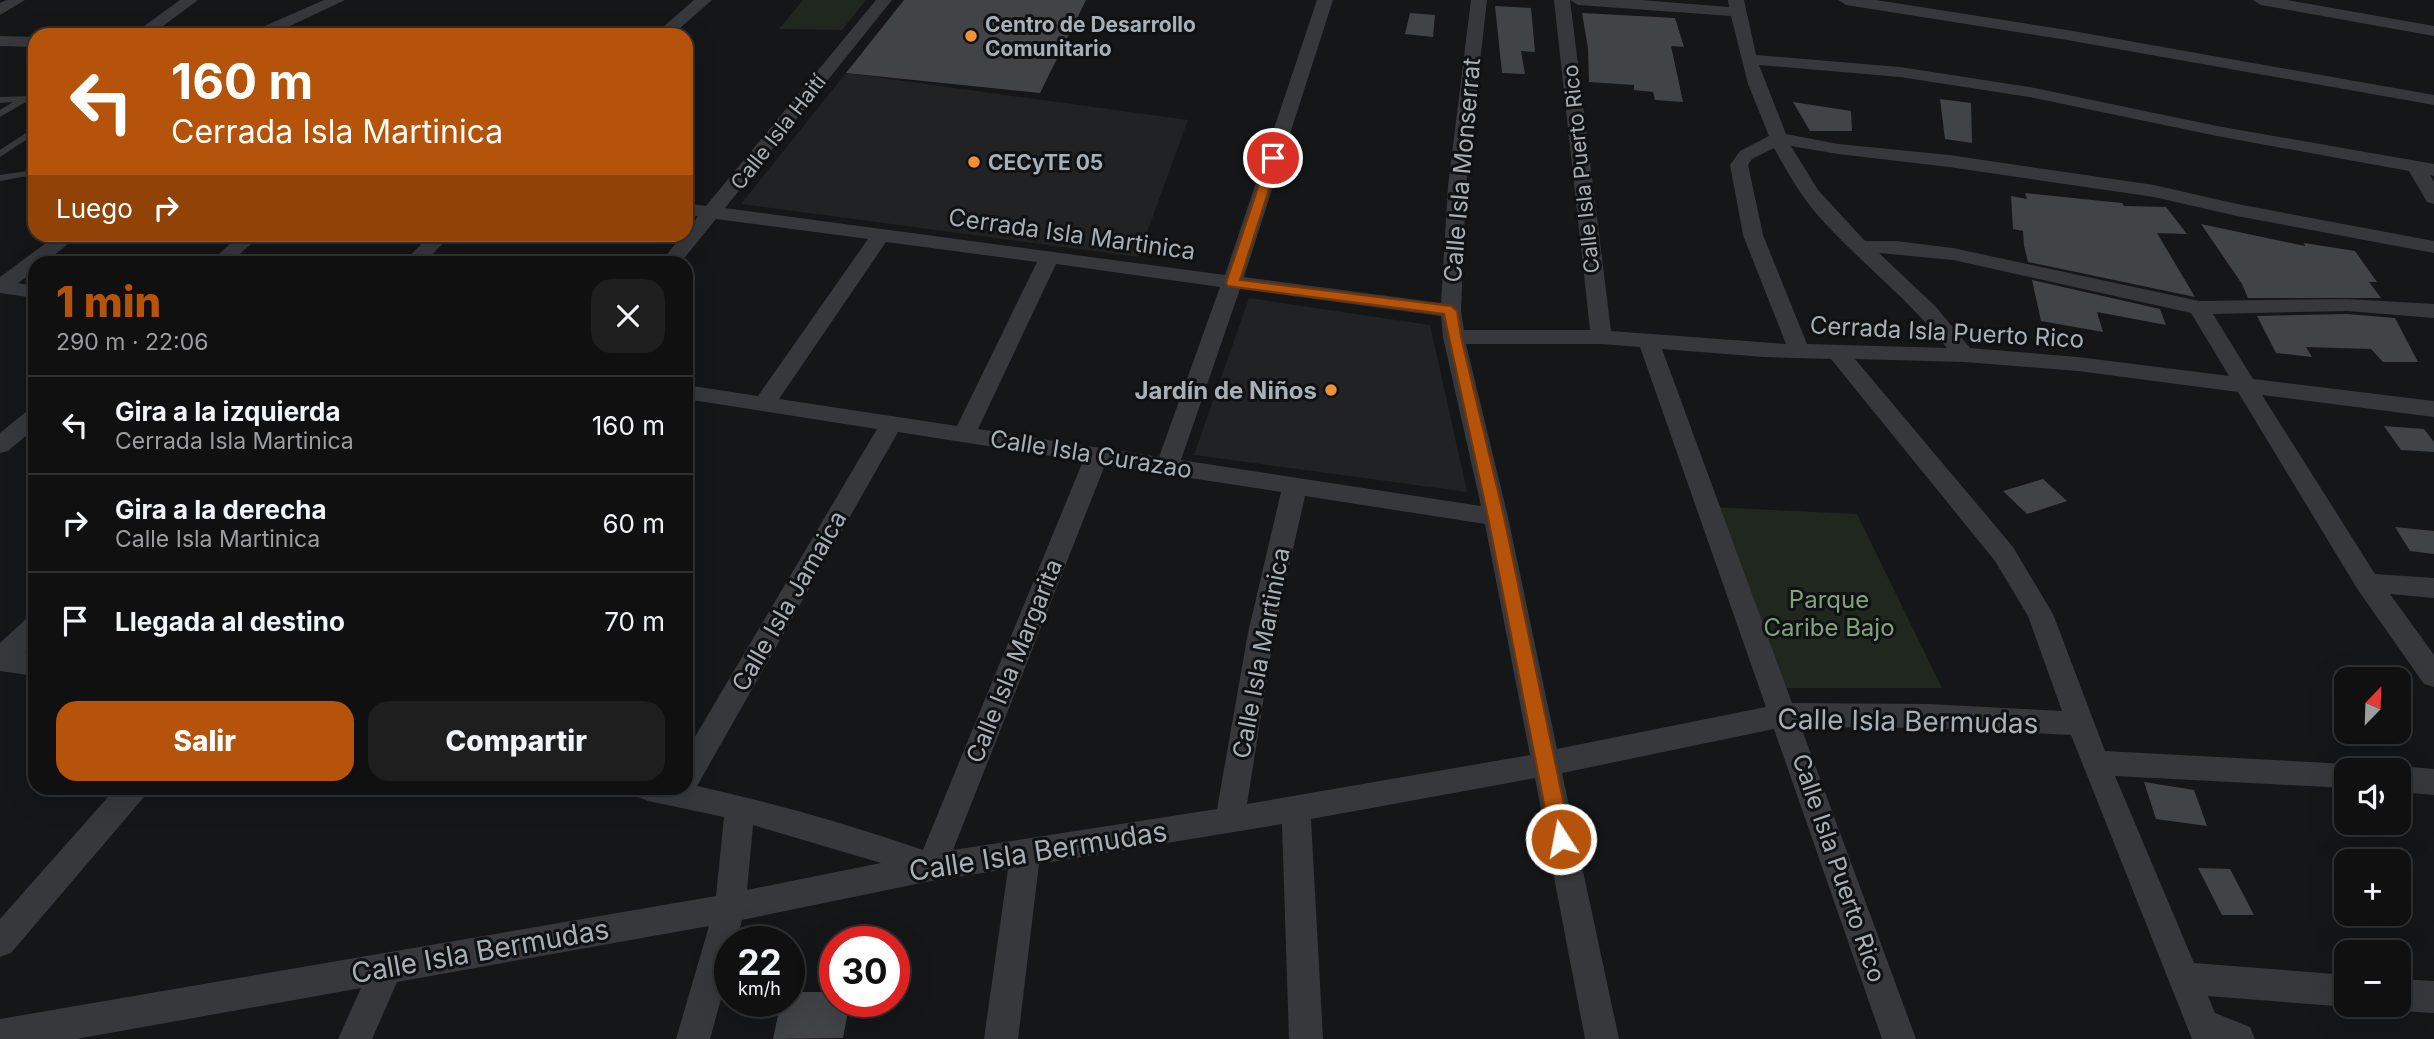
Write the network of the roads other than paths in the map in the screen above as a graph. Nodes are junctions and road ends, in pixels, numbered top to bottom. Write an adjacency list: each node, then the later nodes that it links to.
1 (17, 0): 13 (street)
2 (190, 0): 14 (street)
3 (337, 0): 15 (street)
4 (704, 0): 16 (street)
5 (884, 0): 34 (street, Calle Isla Haití)
6 (1325, 0): 49 (street)
7 (1479, 0): 53 (street, Calle Isla Monserrat)
8 (1562, 0): 56 (street, Calle Isla Puerto Rico)
9 (1578, 0): 12 (street)
10 (1846, 0): 24 (street)
11 (2262, 0): 17 (street)
12 (1737, 6): 20 (street)
13 (0, 10)
14 (149, 28)
15 (273, 28)
16 (670, 28)
17 (2434, 31)
18 (0, 41): 19 (street)
19 (28, 42)
20 (1749, 60): 27 (street); 29 (street)
21 (0, 100): 22 (lane)
22 (23, 100): 23 (lane); 25 (lane)
23 (28, 100)
24 (2434, 100)
25 (0, 114)
26 (28, 135): 28 (lane)
27 (1779, 138): 41 (street); 42 (street); 58 (street)
28 (0, 154)
29 (2425, 169): 32 (street)
30 (28, 173): 31 (lane)
31 (0, 178)
32 (2434, 198)
33 (693, 210): 34 (street, Cerrada Isla Martinica)
34 (714, 213): 35 (street, Cerrada Isla Martinica); 36 (street, Calle Isla Haití)
35 (881, 234): 47 (street, Cerrada Isla Martinica); 63 (street)
36 (693, 237)
37 (60, 242): 43 (street)
38 (244, 242): 44 (street)
39 (435, 242): 45 (street)
40 (689, 242): 46 (street, Calle Isla Haití)
41 (1862, 247): 52 (street); 60 (street)
42 (2434, 247)
43 (42, 256)
44 (227, 256)
45 (420, 256)
46 (676, 256)
47 (1050, 256): 49 (street, Cerrada Isla Martinica); 67 (street)
48 (28, 266): 50 (street)
49 (1233, 283): 53 (street, Cerrada Isla Martinica); 70 (street)
50 (0, 287): 51 (street)
51 (28, 291)
52 (2199, 308): 54 (street); 61 (street)
53 (1451, 311): 55 (street, Calle Isla Monserrat)
54 (2434, 311)
55 (1454, 337): 56 (street, Cerrada Isla Puerto Rico); 72 (street, Calle Isla Monserrat)
56 (1601, 337): 57 (street, Cerrada Isla Puerto Rico)
57 (1649, 342): 58 (street, Cerrada Isla Puerto Rico); 79 (street, Calle Isla Puerto Rico)
58 (1799, 350): 59 (street, Cerrada Isla Puerto Rico)
59 (1836, 351): 60 (street, Cerrada Isla Puerto Rico); 80 (street)
60 (1964, 355): 61 (street, Cerrada Isla Puerto Rico)
61 (2248, 386): 64 (street, Cerrada Isla Puerto Rico); 73 (street)
62 (693, 400): 63 (street, Calle Isla Curazao)
63 (764, 404): 66 (street, Calle Isla Curazao)
64 (2434, 409)
65 (28, 422): 68 (street)
66 (891, 424): 67 (street, Calle Isla Curazao); 83 (street, Calle Isla Jamaica)
67 (964, 435): 69 (street, Calle Isla Curazao)
68 (0, 445)
69 (1097, 455): 70 (street, Calle Isla Curazao); 93 (street, Calle Isla Margarita)
70 (1167, 466): 71 (street, Calle Isla Curazao)
71 (1296, 486): 72 (street, Calle Isla Curazao); 91 (street, Calle Isla Martinica)
72 (1496, 517): 82 (street, Calle Isla Monserrat)
73 (2368, 583): 74 (street); 78 (street)
74 (2434, 588)
75 (28, 633): 76 (street)
76 (1, 659): 77 (street)
77 (28, 664)
78 (2434, 676)
79 (1785, 715): 80 (street, Calle Isla Bermudas); 82 (street, Calle Isla Bermudas); 109 (street, Calle Isla Puerto Rico)
80 (2080, 724): 81 (street)
81 (2095, 763): 84 (street); 97 (street)
82 (1546, 764): 90 (street, Calle Isla Bermudas); 108 (street, Calle Isla Monserrat)
83 (693, 765)
84 (2334, 775)
85 (2411, 780): 86 (street)
86 (2434, 782)
87 (693, 790): 89 (street)
88 (128, 795): 95 (street)
89 (740, 807): 93 (street); 94 (street)
90 (1297, 808): 91 (street, Calle Isla Bermudas); 107 (street)
91 (1230, 820): 92 (street, Calle Isla Bermudas)
92 (1025, 853): 93 (street, Calle Isla Bermudas); 106 (street)
93 (931, 867): 94 (street, Calle Isla Bermudas)
94 (730, 908): 96 (street, Calle Isla Bermudas); 105 (street)
95 (0, 942)
96 (387, 967): 101 (street, Calle Isla Bermudas); 104 (street)
97 (2182, 978): 98 (street); 102 (street)
98 (2334, 989)
99 (2411, 996): 100 (street)
100 (2434, 997)
101 (46, 1032): 103 (street, Calle Isla Bermudas)
102 (2206, 1032): 110 (street)
103 (0, 1035)
104 (355, 1039)
105 (693, 1039)
106 (1001, 1039)
107 (1306, 1039)
108 (1602, 1039)
109 (1899, 1039)
110 (2238, 1039)

